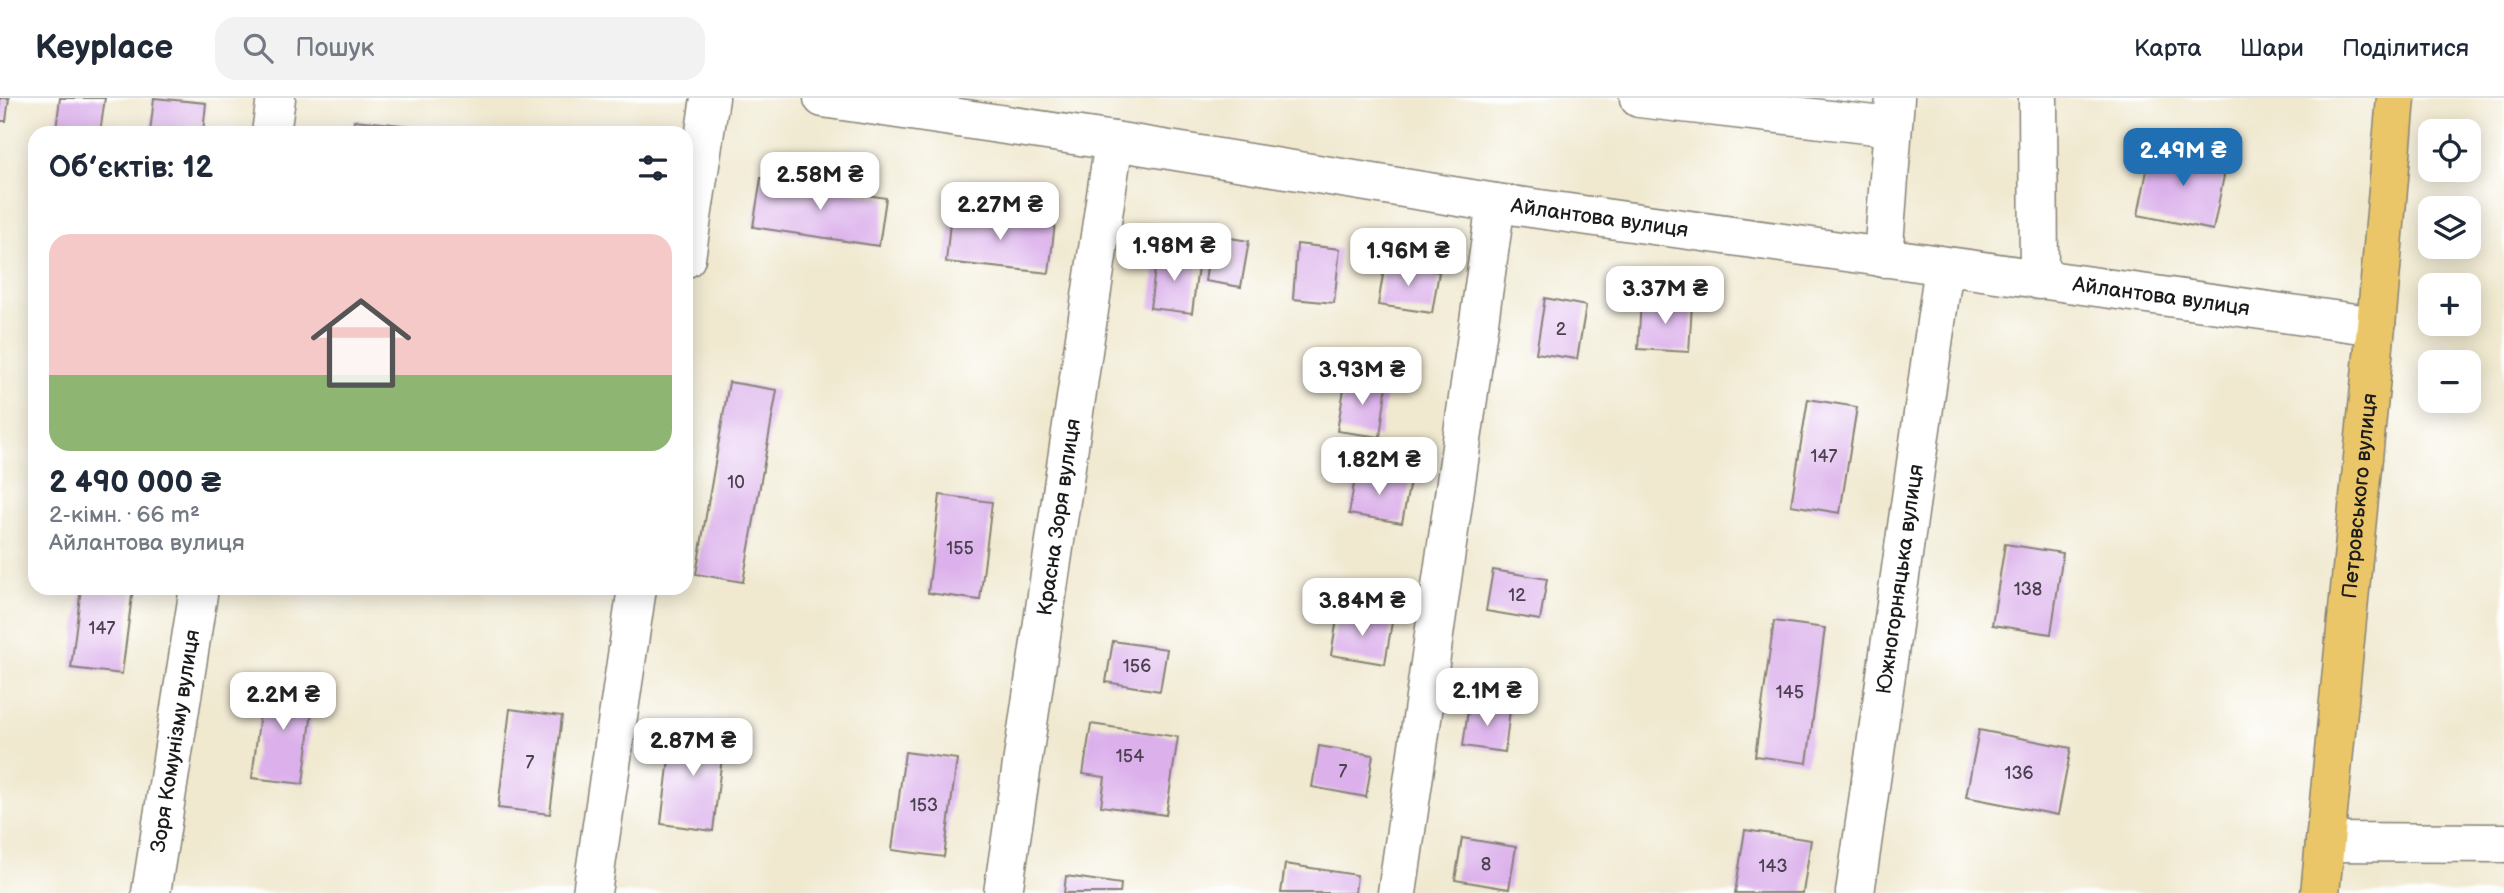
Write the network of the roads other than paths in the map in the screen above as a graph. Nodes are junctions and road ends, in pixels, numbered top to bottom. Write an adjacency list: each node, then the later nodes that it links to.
1 (276, 98): 8 (street)
2 (710, 98): 11 (street)
3 (823, 98): 9 (street, Айлантова вулиця)
4 (1639, 98): 7 (street)
5 (2038, 98): 14 (street)
6 (2396, 98): 15 (main road, Петровського вулиця)
7 (1894, 113): 12 (street)
8 (272, 126)
9 (1114, 141): 10 (street, Айлантова вулиця); 22 (street, Красна Зоря вулиця)
10 (1496, 204): 12 (street, Айлантова вулиця); 23 (street)
11 (693, 211)
12 (1883, 258): 13 (street, Айлантова вулиця)
13 (1944, 267): 14 (street, Айлантова вулиця); 24 (street, Южногорняцька вулиця)
14 (2039, 279): 15 (street, Айлантова вулиця)
15 (2376, 327): 18 (main road, Петровського вулиця)
16 (198, 595): 20 (street, Зоря Комунізму вулиця)
17 (636, 595): 21 (street)
18 (2325, 842): 19 (street); 25 (main road, Петровського вулиця)
19 (2504, 843)
20 (151, 893)
21 (592, 893)
22 (1003, 893)
23 (1397, 893)
24 (1855, 893)
25 (2320, 893)

